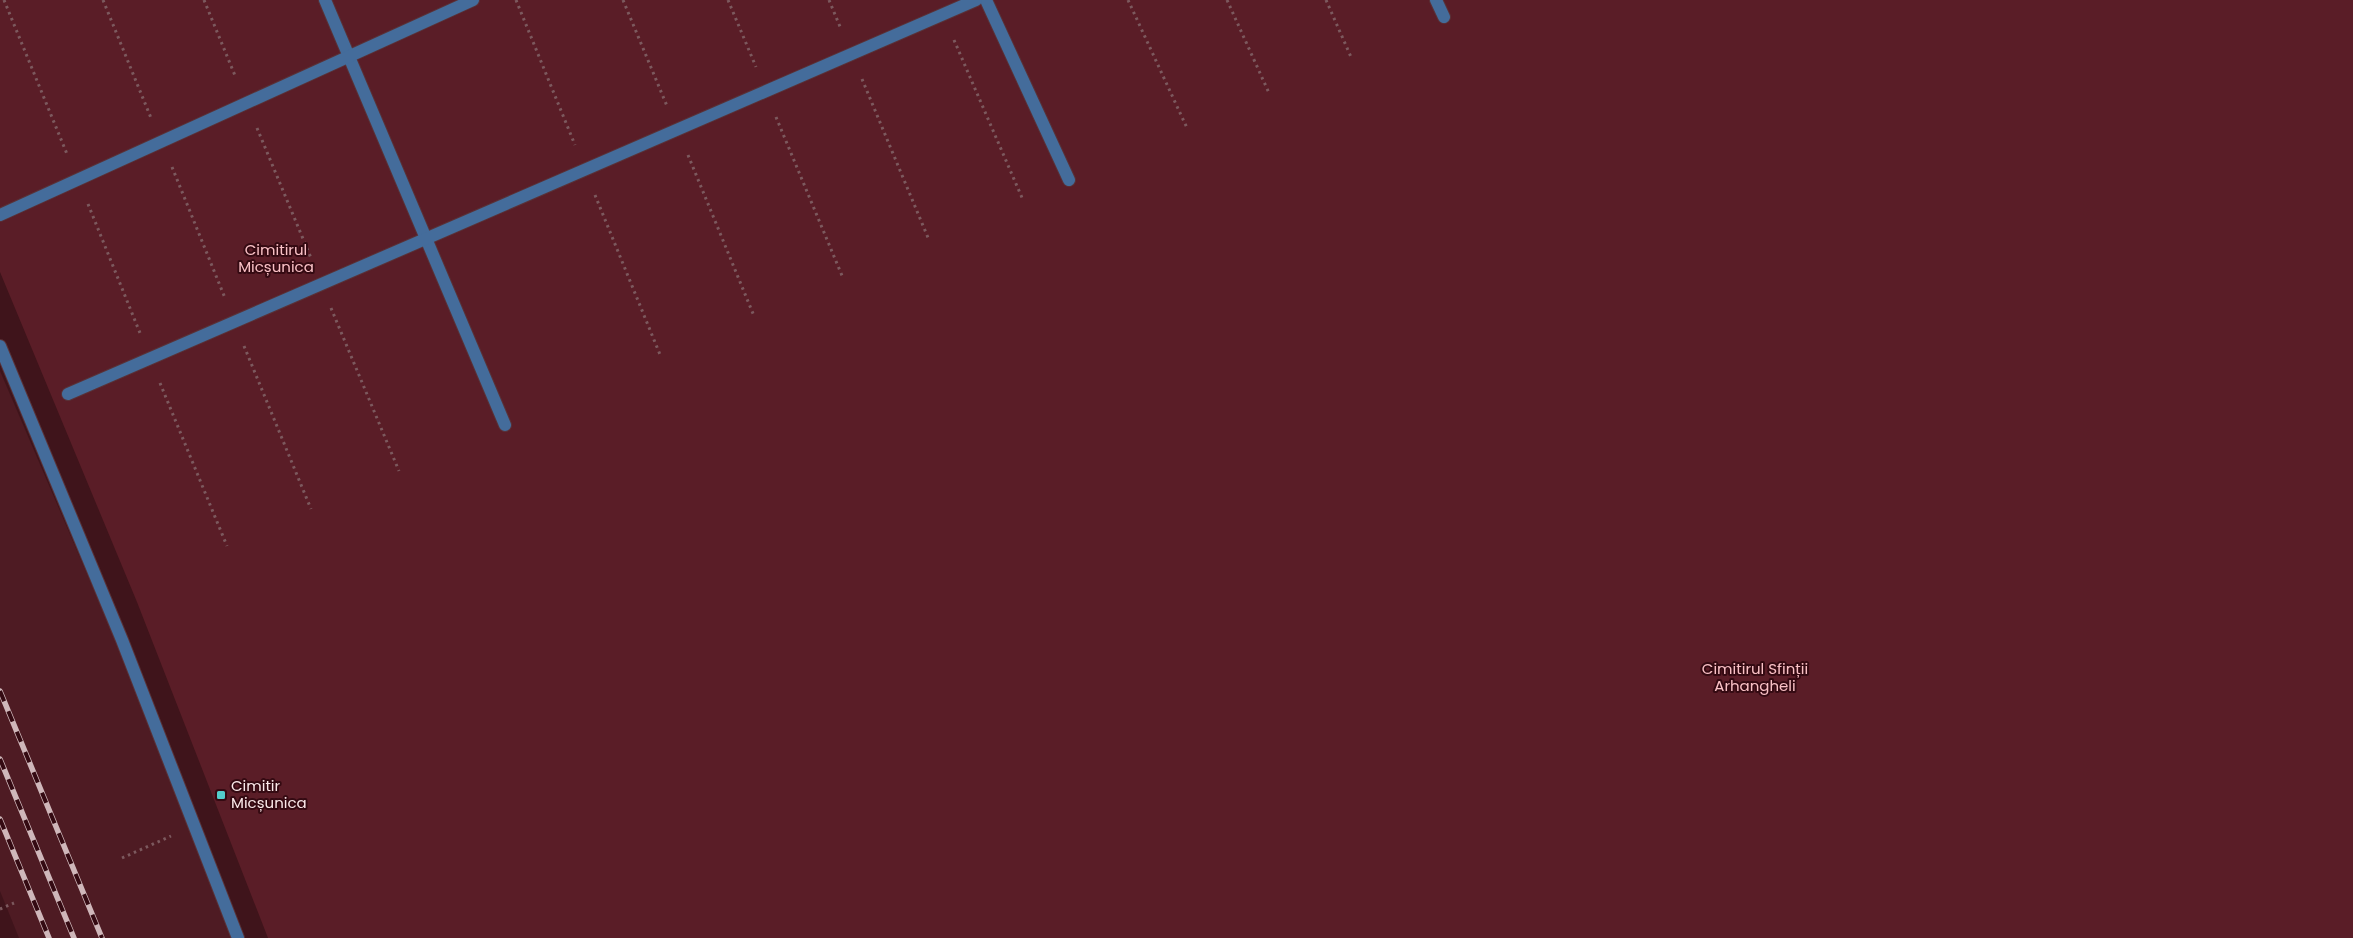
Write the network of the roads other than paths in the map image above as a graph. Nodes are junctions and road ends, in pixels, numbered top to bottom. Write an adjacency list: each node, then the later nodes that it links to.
1 (325, 0): 7 (street)
2 (474, 0): 7 (street)
3 (976, 0): 10 (street)
4 (986, 0): 8 (street)
5 (1436, 0): 6 (street)
6 (1444, 16)
7 (349, 57): 9 (street); 10 (street)
8 (1069, 180)
9 (0, 215)
10 (426, 238): 12 (street); 13 (street)
11 (0, 346): 14 (street)
12 (68, 394)
13 (505, 425)
14 (238, 938)

